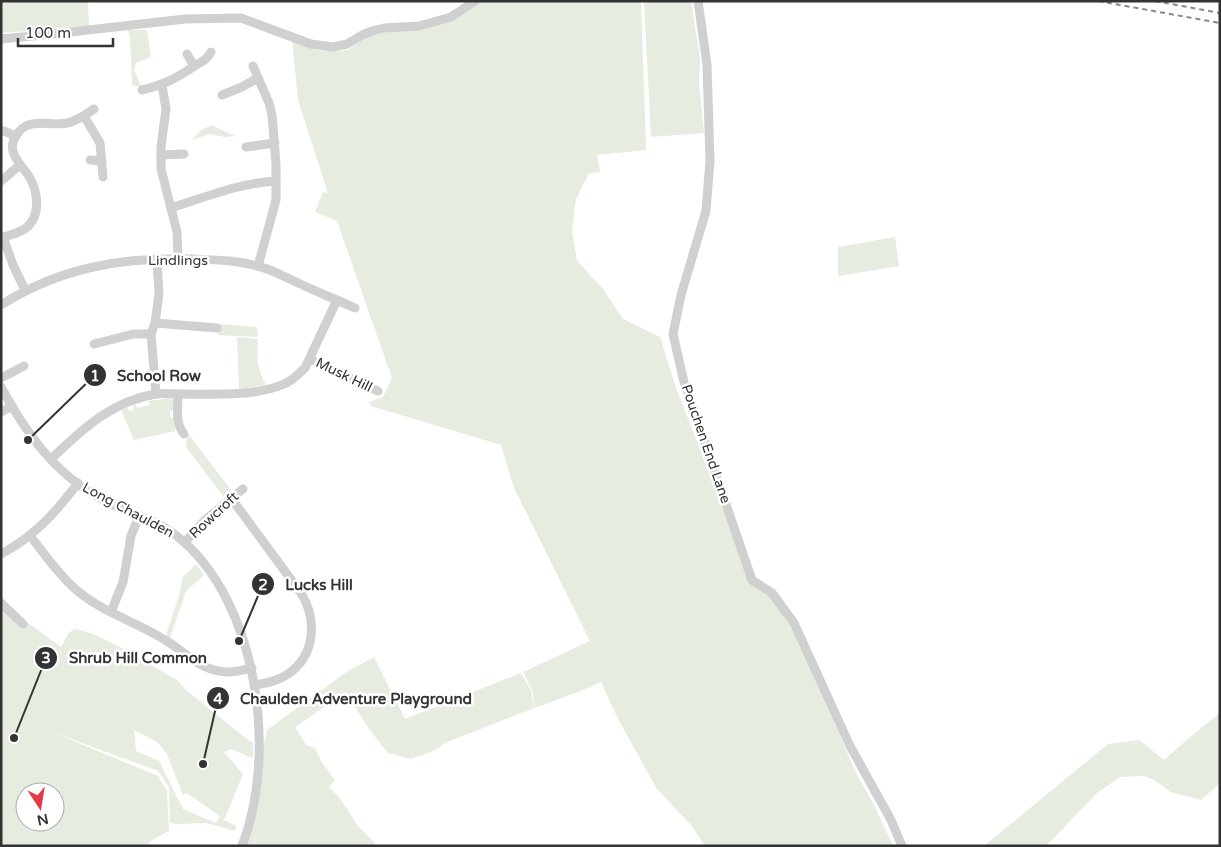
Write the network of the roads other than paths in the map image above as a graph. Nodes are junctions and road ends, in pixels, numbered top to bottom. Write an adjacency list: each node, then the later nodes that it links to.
1 (475, 1): 3 (street)
2 (698, 1): 63 (street, Pouchen End Lane)
3 (1, 38)
4 (211, 52): 6 (street)
5 (187, 54): 6 (street)
6 (194, 66): 9 (street)
7 (253, 66): 8 (street)
8 (258, 78): 11 (street); 16 (street)
9 (162, 85): 10 (street); 19 (street)
10 (142, 90)
11 (222, 95)
12 (94, 109): 13 (street)
13 (84, 116): 15 (street); 21 (street)
14 (1, 130): 15 (street)
15 (16, 136): 22 (street)
16 (275, 143): 17 (street); 25 (street)
17 (246, 147)
18 (184, 154): 19 (street)
19 (161, 156): 26 (street)
20 (90, 160): 21 (street)
21 (102, 161): 23 (street)
22 (20, 165): 24 (street); 27 (street)
23 (103, 177)
24 (1, 181)
25 (276, 181): 26 (street); 30 (street)
26 (171, 208): 29 (street)
27 (2, 237): 31 (street)
28 (158, 259): 29 (street, Lindlings); 31 (street, Lindlings); 35 (street)
29 (178, 259): 30 (street, Lindlings)
30 (258, 266): 32 (street, Lindlings)
31 (25, 290): 33 (street, Lindlings)
32 (337, 300): 34 (street, Lindlings); 39 (street)
33 (1, 305)
34 (355, 308)
35 (155, 323): 36 (street); 37 (street)
36 (217, 328)
37 (151, 334): 38 (street); 44 (street)
38 (94, 344)
39 (310, 359): 43 (street, Musk Hill); 45 (street)
40 (24, 366): 41 (street)
41 (1, 378)
42 (1, 387): 46 (street, Long Chaulden)
43 (378, 391)
44 (156, 394): 45 (street); 49 (street)
45 (178, 394): 48 (street)
46 (12, 406): 47 (street); 49 (street, Long Chaulden)
47 (1, 412)
48 (184, 434)
49 (51, 459): 50 (street, Long Chaulden)
50 (78, 483): 53 (street, Long Chaulden); 54 (street)
51 (243, 489): 52 (street, Rowcroft)
52 (231, 498): 55 (street, Rowcroft); 61 (street)
53 (139, 516): 55 (street, Long Chaulden); 58 (street)
54 (30, 536): 56 (street); 58 (street)
55 (185, 542): 60 (street, Long Chaulden)
56 (1, 554)
57 (1, 603): 59 (street)
58 (111, 612): 60 (street)
59 (23, 624)
60 (252, 668): 61 (street, Long Chaulden)
61 (255, 685): 62 (street, Long Chaulden)
62 (242, 846)
63 (902, 846)

